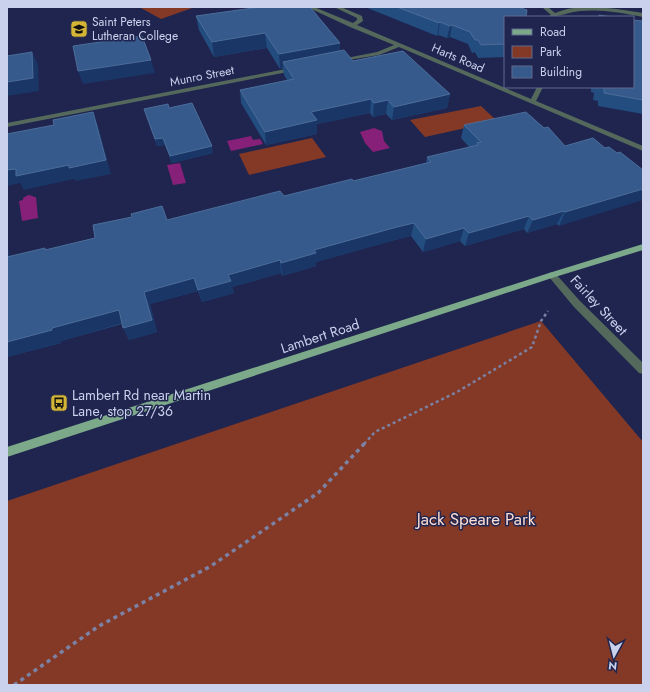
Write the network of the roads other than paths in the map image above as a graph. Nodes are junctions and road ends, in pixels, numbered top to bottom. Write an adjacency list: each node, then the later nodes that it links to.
1 (310, 7): 8 (street, Harts Road)
2 (337, 7): 8 (street)
3 (545, 7): 7 (street)
4 (639, 7): 6 (street)
5 (602, 9): 6 (street); 7 (street)
6 (640, 14)
7 (553, 16)
8 (352, 26): 9 (street, Harts Road)
9 (399, 45): 10 (street); 13 (street, Harts Road)
10 (328, 63)
11 (305, 67): 14 (street, Munro Street)
12 (539, 88): 13 (street)
13 (532, 102): 15 (street, Harts Road)
14 (7, 125)
15 (643, 149)
16 (643, 247): 17 (main road, Lambert Road)
17 (552, 275): 18 (street, Fairley Street); 19 (main road, Lambert Road)
18 (643, 370)
19 (7, 452)

